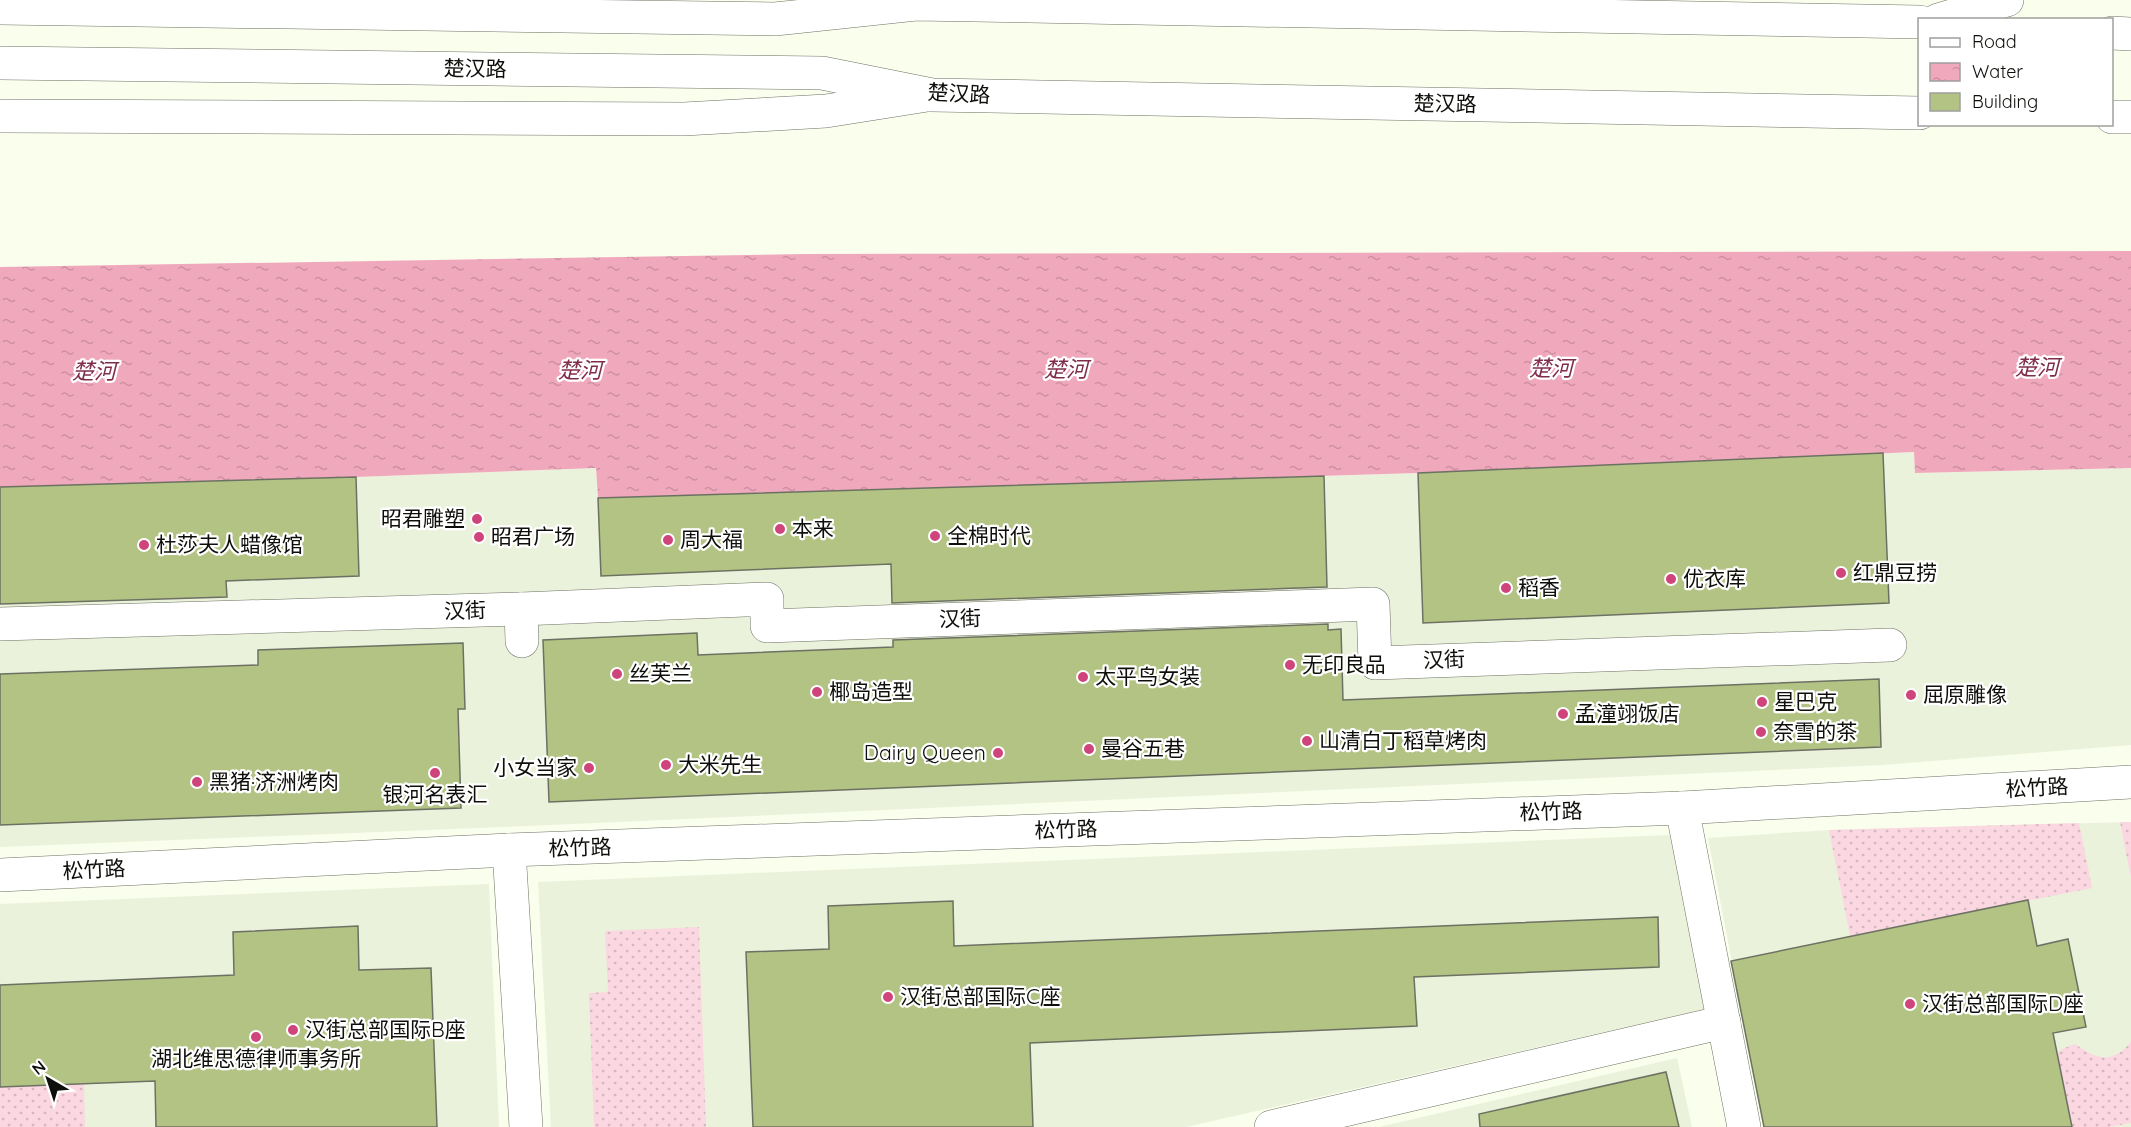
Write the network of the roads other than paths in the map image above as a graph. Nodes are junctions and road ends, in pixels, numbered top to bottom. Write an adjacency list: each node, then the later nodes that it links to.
1 (2007, 0): 5 (street)
2 (908, 2): 3 (street); 4 (street)
3 (1055, 3): 6 (street)
4 (0, 8)
5 (1945, 18)
6 (1918, 22)
7 (2113, 33): 8 (street)
8 (2131, 34)
9 (0, 63): 10 (street, 楚汉路)
10 (932, 95): 11 (street, 楚汉路); 12 (street)
11 (1918, 113)
12 (0, 116)
13 (2113, 117): 14 (street)
14 (2131, 117)
15 (0, 624): 16 (street, 汉街)
16 (1890, 645)
17 (2131, 782): 18 (street, 松竹路)
18 (1682, 808): 19 (street, 松竹路); 21 (street)
19 (509, 850): 20 (street, 松竹路); 22 (street)
20 (0, 874)
21 (1724, 1022): 23 (street); 24 (street)
22 (526, 1127)
23 (1271, 1127)
24 (1744, 1127)

